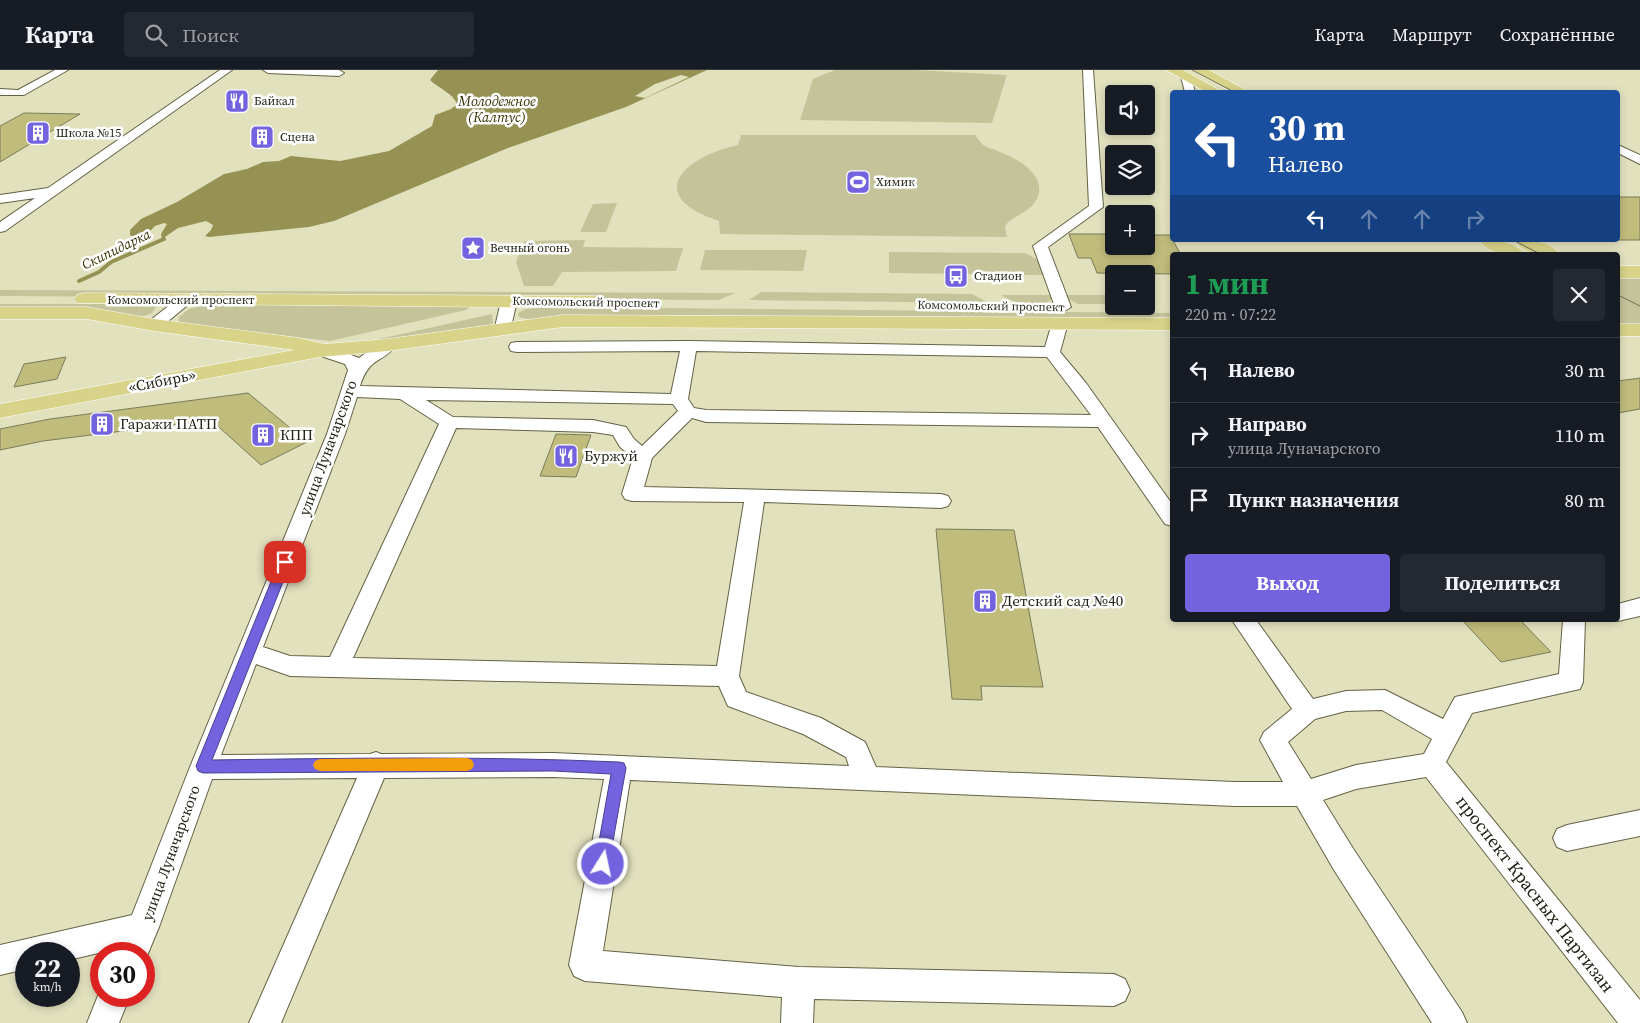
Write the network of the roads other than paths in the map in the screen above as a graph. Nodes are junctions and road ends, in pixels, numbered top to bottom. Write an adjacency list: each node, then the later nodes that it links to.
1 (63, 70): 13 (street)
2 (226, 70): 16 (street)
3 (268, 70): 7 (street)
4 (1088, 70): 32 (street)
5 (1173, 70): 8 (main road)
6 (1199, 70): 12 (main road)
7 (342, 71): 9 (street)
8 (1186, 77): 10 (street); 11 (main road)
9 (312, 79)
10 (1189, 90)
11 (1212, 90)
12 (1238, 90)
13 (0, 92)
14 (1620, 150): 15 (street)
15 (1640, 160)
16 (49, 192): 17 (street); 18 (street)
17 (0, 199)
18 (0, 228)
19 (1492, 242): 21 (main road)
20 (1527, 242): 22 (main road)
21 (1510, 252)
22 (1545, 252)
23 (1620, 272): 24 (main road)
24 (1640, 272)
25 (0, 300): 26 (main road, Комсомольский проспект)
26 (185, 300): 27 (main road, Комсомольский проспект); 34 (street)
27 (509, 301): 28 (main road, Комсомольский проспект); 35 (street); 39 (main road, «Сибирь»)
28 (611, 302)
29 (640, 302): 32 (main road, Комсомольский проспект)
30 (1170, 308): 32 (main road, Комсомольский проспект)
31 (0, 313): 34 (main road, Комсомольский проспект)
32 (1061, 315): 33 (main road, Комсомольский проспект); 35 (main road, Комсомольский проспект); 40 (street)
33 (1170, 324)
34 (154, 326): 39 (main road, Комсомольский проспект)
35 (503, 328): 36 (main road, «Сибирь»)
36 (388, 345): 39 (main road, «Сибирь»); 41 (street)
37 (689, 346): 38 (street); 40 (street); 43 (street)
38 (517, 347)
39 (324, 351): 41 (street, улица Луначарского); 44 (main road, «Сибирь»)
40 (1052, 352): 45 (street)
41 (353, 380): 42 (street); 55 (street, улица Луначарского)
42 (404, 394): 43 (street); 46 (street)
43 (684, 406): 45 (street); 47 (street)
44 (0, 411)
45 (1104, 420): 50 (street)
46 (449, 422): 47 (street); 56 (street)
47 (643, 456): 48 (street)
48 (755, 495): 49 (street); 57 (street)
49 (941, 501)
50 (1170, 516)
51 (1640, 607): 52 (street)
52 (1620, 612)
53 (1244, 622): 58 (street)
54 (1574, 622): 59 (street)
55 (249, 652): 56 (street); 62 (street, улица Луначарского)
56 (337, 667): 57 (street)
57 (727, 676): 64 (street)
58 (1307, 711): 59 (street); 65 (street)
59 (1448, 735): 61 (street)
60 (376, 764): 62 (street); 63 (street); 74 (street)
61 (1432, 764): 65 (street); 77 (street, проспект Красных Партизан)
62 (203, 766): 68 (street, улица Луначарского)
63 (619, 768): 64 (street); 70 (street)
64 (867, 779): 65 (street)
65 (1303, 794): 76 (street)
66 (1640, 824): 67 (street)
67 (1567, 838)
68 (138, 940): 69 (street)
69 (0, 960)
70 (799, 983): 71 (street); 75 (street)
71 (1114, 990)
72 (110, 1007): 73 (street)
73 (103, 1023)
74 (265, 1023)
75 (797, 1023)
76 (1451, 1023)
77 (1638, 1023)

